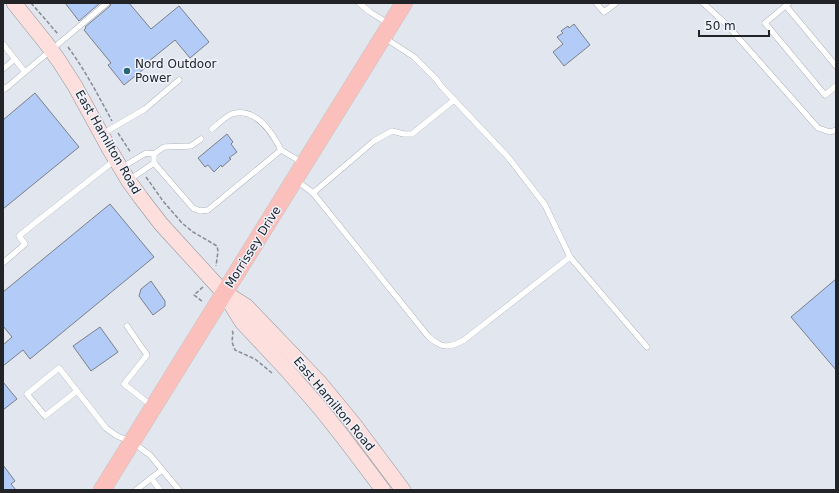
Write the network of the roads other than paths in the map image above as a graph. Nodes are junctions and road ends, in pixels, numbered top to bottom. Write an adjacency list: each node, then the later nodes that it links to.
1 (14, 3): 11 (main road, East Hamilton Road)
2 (107, 3): 11 (lane)
3 (359, 3): 9 (lane)
4 (404, 3): 9 (main road, Morrissey Drive)
5 (596, 3): 6 (lane)
6 (616, 3)
7 (703, 3): 21 (lane)
8 (788, 4): 13 (lane); 17 (lane)
9 (387, 31): 19 (lane); 27 (main road, Morrissey Drive)
10 (3, 44): 12 (lane)
11 (51, 50): 15 (lane); 22 (main road, East Hamilton Road)
12 (15, 59): 14 (lane); 15 (lane)
13 (836, 66)
14 (3, 69)
15 (25, 72): 18 (lane)
16 (179, 80): 22 (lane)
17 (836, 86)
18 (3, 87)
19 (454, 100): 30 (lane); 31 (lane)
20 (212, 129): 24 (lane)
21 (836, 130)
22 (102, 134): 28 (main road, East Hamilton Road)
23 (201, 139): 25 (lane)
24 (281, 150): 26 (lane); 27 (lane)
25 (154, 154): 26 (lane); 28 (lane)
26 (154, 163): 28 (lane)
27 (304, 164): 29 (main road, Morrissey Drive)
28 (122, 169): 32 (lane); 33 (main road, East Hamilton Road)
29 (295, 179): 30 (lane); 33 (main road, Morrissey Drive)
30 (313, 193): 31 (lane)
31 (570, 257): 35 (lane)
32 (3, 263)
33 (224, 293): 37 (main road, Morrissey Drive); 45 (main road, East Hamilton Road); 46 (main road, East Hamilton Road)
34 (127, 326): 37 (lane)
35 (647, 347)
36 (77, 391): 36 (lane); 38 (lane)
37 (153, 407): 38 (main road, Morrissey Drive)
38 (132, 442): 39 (lane); 42 (main road, Morrissey Drive)
39 (162, 470): 40 (lane); 44 (lane)
40 (151, 478): 41 (lane); 43 (lane)
41 (157, 489)
42 (102, 490)
43 (136, 490)
44 (179, 490)
45 (382, 490)
46 (403, 490)

